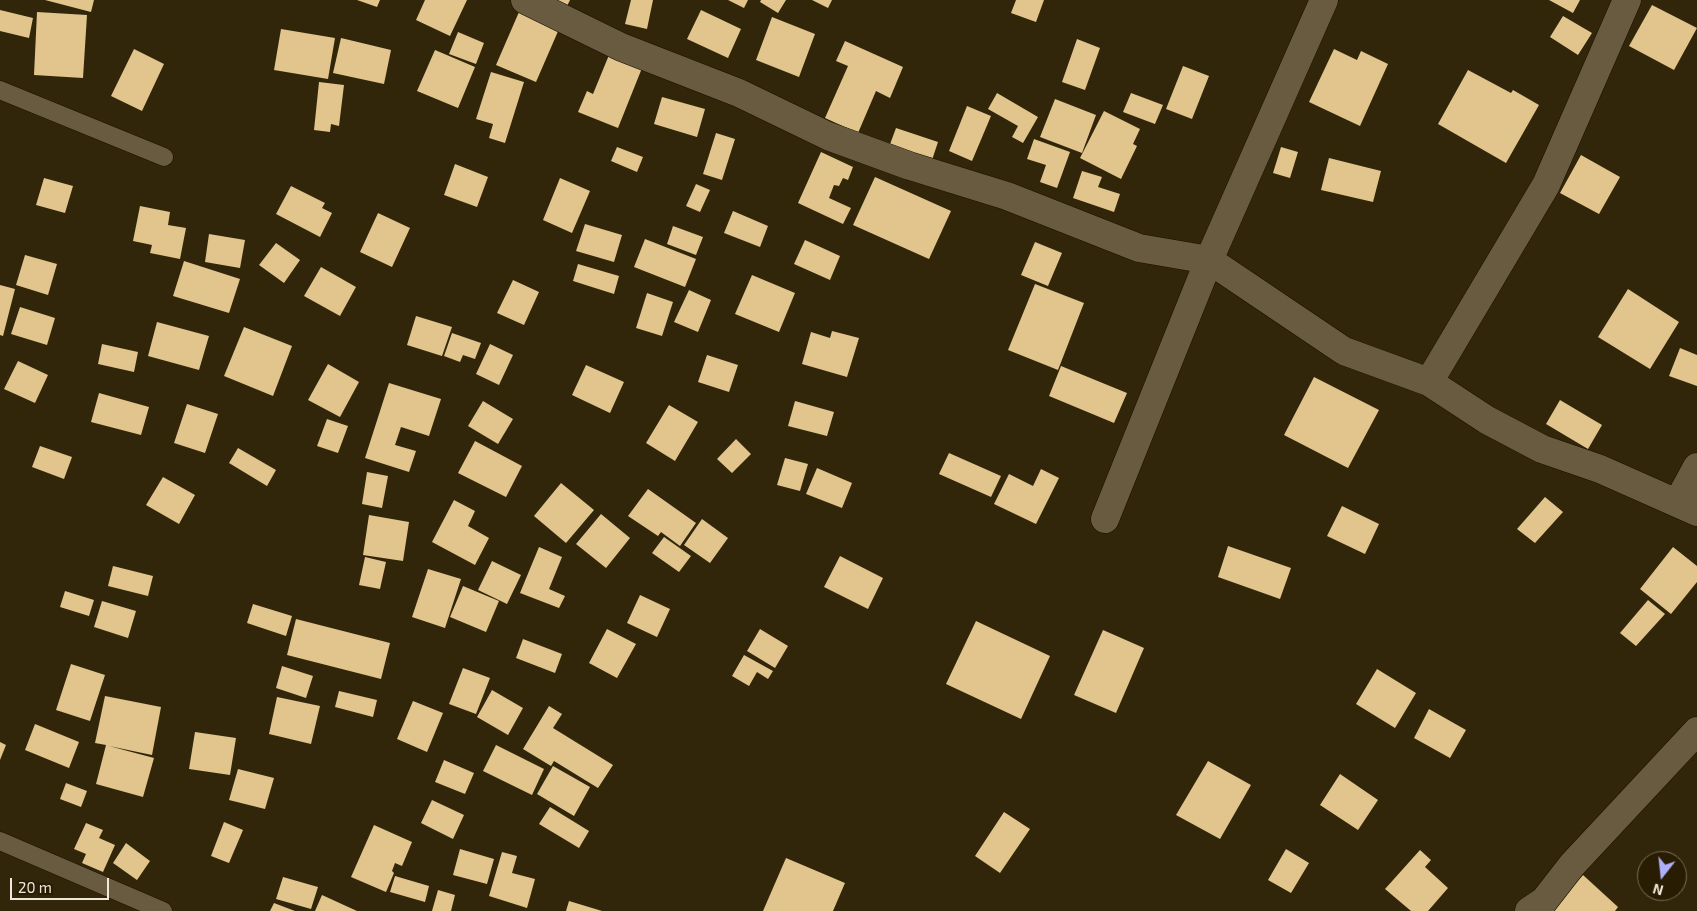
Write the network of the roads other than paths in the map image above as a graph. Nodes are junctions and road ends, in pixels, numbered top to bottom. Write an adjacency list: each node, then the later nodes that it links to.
1 (525, 0): 6 (street)
2 (1324, 0): 6 (street)
3 (1627, 0): 7 (street)
4 (0, 90): 5 (lane)
5 (164, 157)
6 (1209, 260): 7 (street); 10 (street)
7 (1429, 382): 9 (street)
8 (1697, 467): 9 (street)
9 (1688, 507)
10 (1105, 519)
11 (1697, 731): 14 (street)
12 (0, 841): 13 (lane)
13 (163, 911)
14 (1529, 911)

